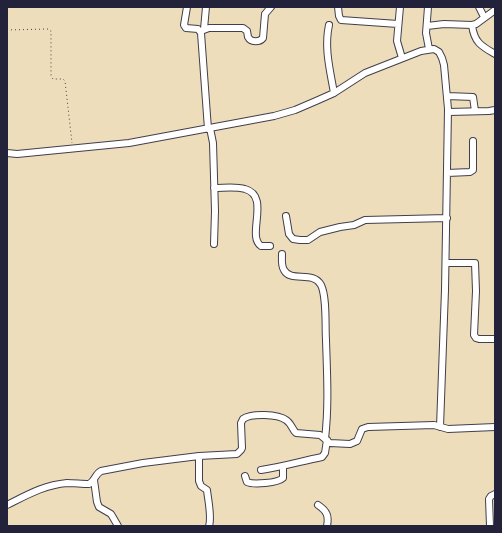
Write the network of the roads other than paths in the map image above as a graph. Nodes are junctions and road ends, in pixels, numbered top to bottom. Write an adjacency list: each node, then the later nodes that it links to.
1 (187, 7): 14 (street)
2 (206, 7): 14 (street)
3 (271, 7): 14 (street)
4 (338, 7): 10 (street)
5 (400, 7): 10 (street)
6 (428, 7): 13 (street)
7 (478, 7): 9 (street)
8 (495, 10): 9 (street)
9 (484, 17): 12 (street)
10 (398, 24): 17 (street)
11 (329, 25): 18 (street)
12 (472, 25): 13 (street); 16 (street)
13 (427, 26): 15 (street)
14 (202, 30): 23 (street)
15 (429, 49): 17 (street); 19 (street)
16 (495, 54)
17 (402, 58): 18 (street)
18 (334, 93): 23 (street)
19 (447, 96): 21 (street); 22 (street)
20 (495, 110): 21 (street)
21 (475, 111): 22 (street)
22 (448, 112): 26 (street)
23 (209, 129): 25 (street); 27 (street)
24 (473, 141): 26 (street)
25 (7, 153)
26 (447, 173): 29 (street)
27 (214, 188): 30 (street); 31 (street)
28 (286, 216): 29 (street)
29 (446, 218): 33 (street)
30 (214, 244)
31 (270, 246)
32 (282, 254): 37 (street)
33 (446, 263): 34 (street); 35 (street)
34 (495, 339)
35 (440, 427): 36 (street); 37 (street)
36 (495, 427)
37 (326, 439): 38 (street); 39 (street)
38 (199, 456): 42 (street); 47 (street)
39 (282, 467): 40 (street); 41 (street)
40 (261, 470)
41 (245, 476)
42 (94, 480): 44 (street); 46 (street)
43 (495, 494): 49 (street)
44 (7, 505)
45 (318, 505): 48 (street)
46 (118, 526)
47 (210, 526)
48 (327, 526)
49 (490, 526)

